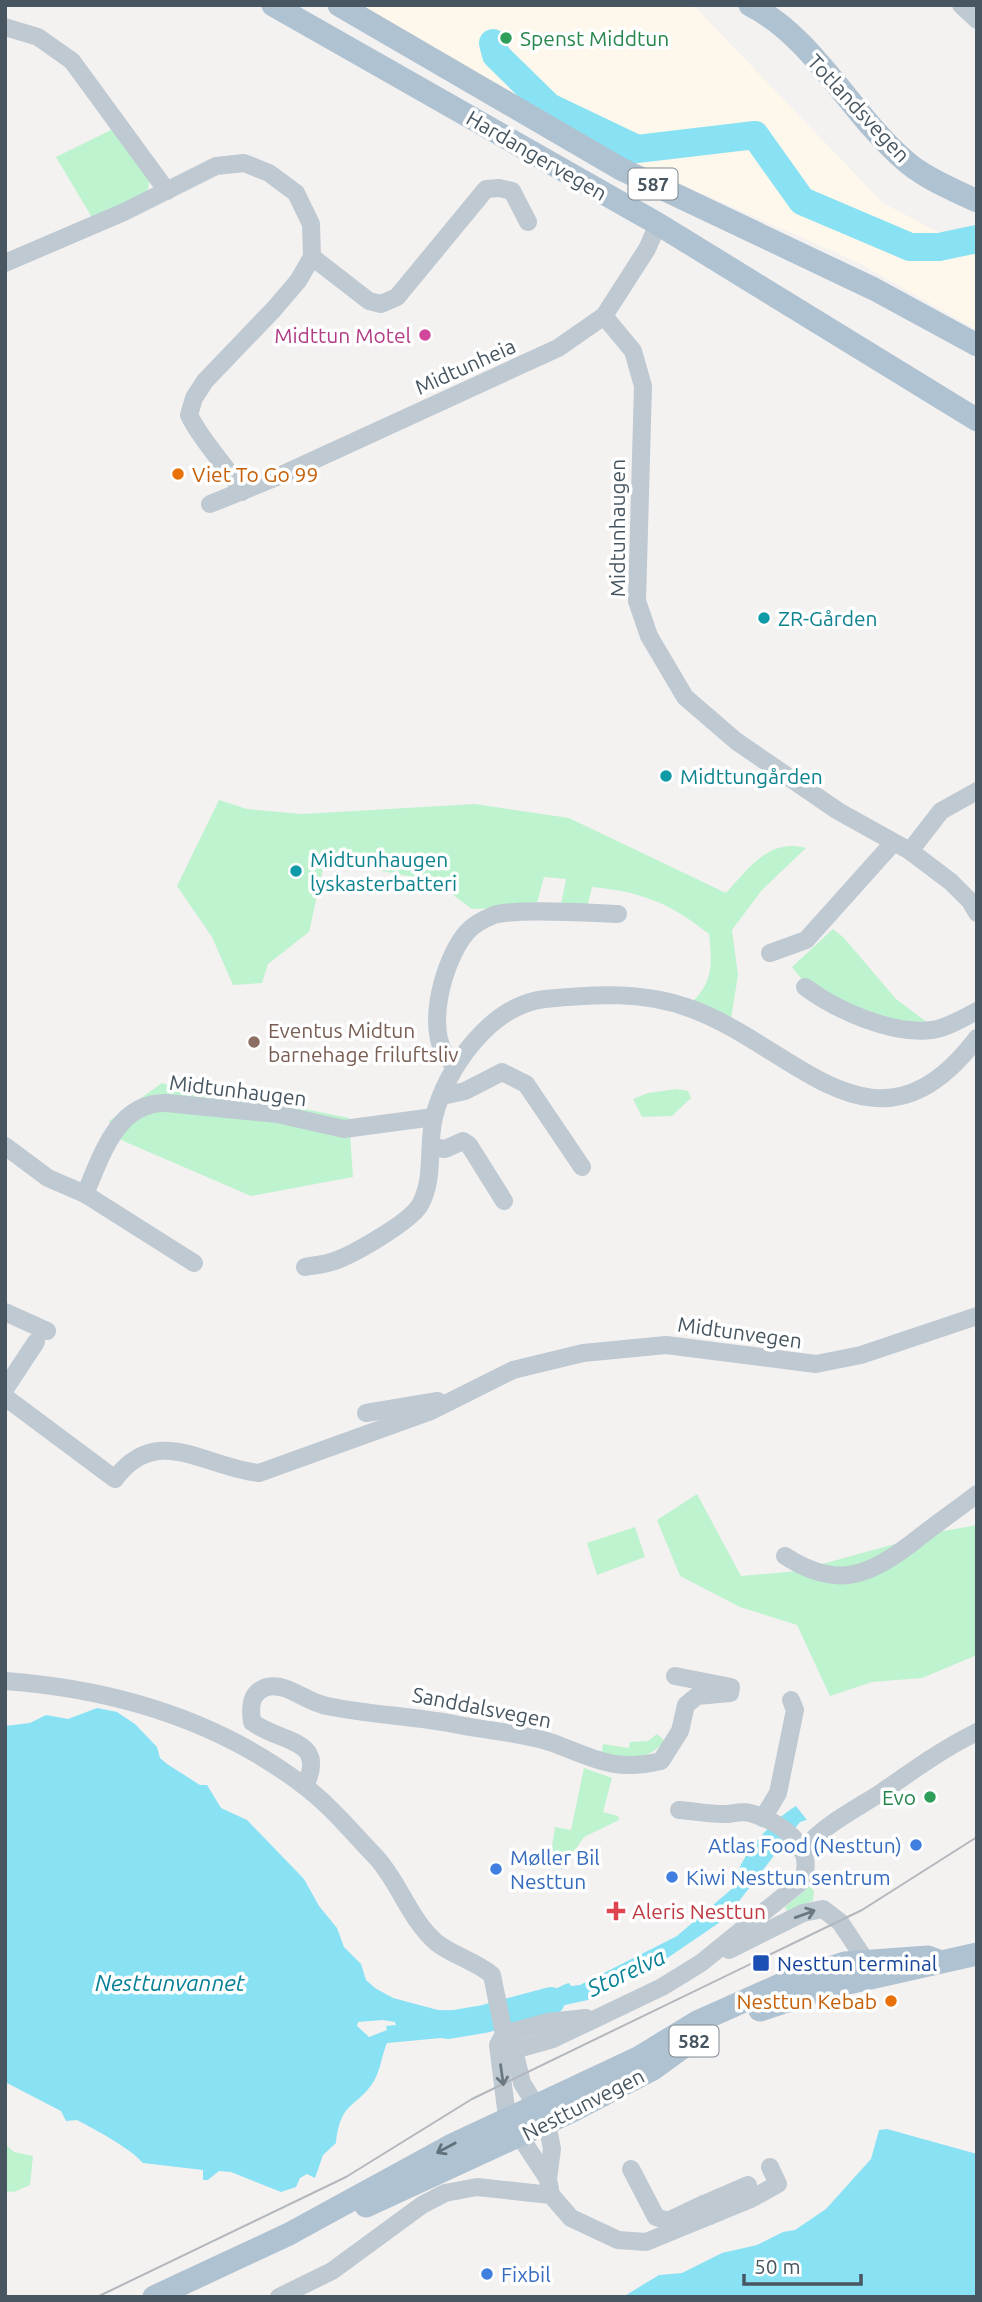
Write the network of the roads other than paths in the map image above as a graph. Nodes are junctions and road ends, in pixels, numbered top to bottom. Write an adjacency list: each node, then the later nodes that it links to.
1 (273, 5): 10 (main road, Hardangervegen)
2 (339, 5): 14 (main road, 587)
3 (750, 5): 8 (main road, Totlandsvegen)
4 (961, 5): 5 (street)
5 (977, 20)
6 (5, 27): 7 (street)
7 (167, 191): 11 (street); 12 (street)
8 (977, 201)
9 (528, 222): 11 (street)
10 (658, 224): 13 (street, Midtunheia); 15 (main road, Hardangervegen)
11 (312, 257): 16 (street)
12 (5, 263)
13 (604, 316): 16 (street, Midtunheia); 19 (street, Midtunhaugen)
14 (977, 345)
15 (977, 419)
16 (242, 492): 17 (street, Midtunheia)
17 (211, 504)
18 (977, 791): 20 (street)
19 (892, 843): 20 (street, Midtunhaugen); 23 (street)
20 (910, 851): 21 (street, Midtunhaugen)
21 (977, 913)
22 (618, 914): 27 (street)
23 (770, 953)
24 (805, 988): 25 (street)
25 (977, 1011)
26 (977, 1038): 27 (street)
27 (455, 1065): 28 (street)
28 (442, 1096): 29 (street); 32 (street)
29 (434, 1117): 31 (street); 33 (street, Midtunhaugen)
30 (5, 1146): 33 (street)
31 (432, 1147): 34 (street); 36 (street)
32 (583, 1167)
33 (85, 1194): 35 (street)
34 (503, 1201)
35 (194, 1263)
36 (305, 1267)
37 (5, 1312): 39 (street)
38 (977, 1316): 41 (street, Midtunvegen)
39 (5, 1390)
40 (5, 1397): 41 (street, Midtunvegen)
41 (458, 1400): 42 (street, Midtunvegen)
42 (366, 1413)
43 (977, 1494): 44 (street)
44 (785, 1556)
45 (675, 1676): 49 (street, Sanddalsvegen)
46 (5, 1681): 49 (street)
47 (789, 1707): 51 (street)
48 (977, 1732): 52 (street)
49 (305, 1786): 58 (street)
50 (679, 1810): 51 (street)
51 (767, 1814): 52 (street)
52 (800, 1844): 55 (street)
53 (849, 1939): 55 (street, one-way to 53); 56 (street); 57 (street, Nesttunvegen)
54 (977, 1954): 56 (main road, Nesttunvegen / 582)
55 (701, 1963): 58 (street)
56 (871, 1968): 57 (main road, Nesttunvegen / 582); 59 (main road, Nesttunvegen / 582)
57 (820, 1970): 59 (main road, Nesttunvegen / 582)
58 (507, 2037): 59 (street); 60 (street, one-way to 60)
59 (542, 2114): 60 (main road, Nesttunvegen / 582); 64 (street)
60 (513, 2127): 64 (street); 66 (main road, Nesttunvegen / 582)
61 (770, 2167): 65 (street)
62 (631, 2169): 65 (street)
63 (748, 2185): 65 (street)
64 (550, 2187): 65 (street); 67 (street)
65 (707, 2210)
66 (155, 2297)
67 (279, 2297)

